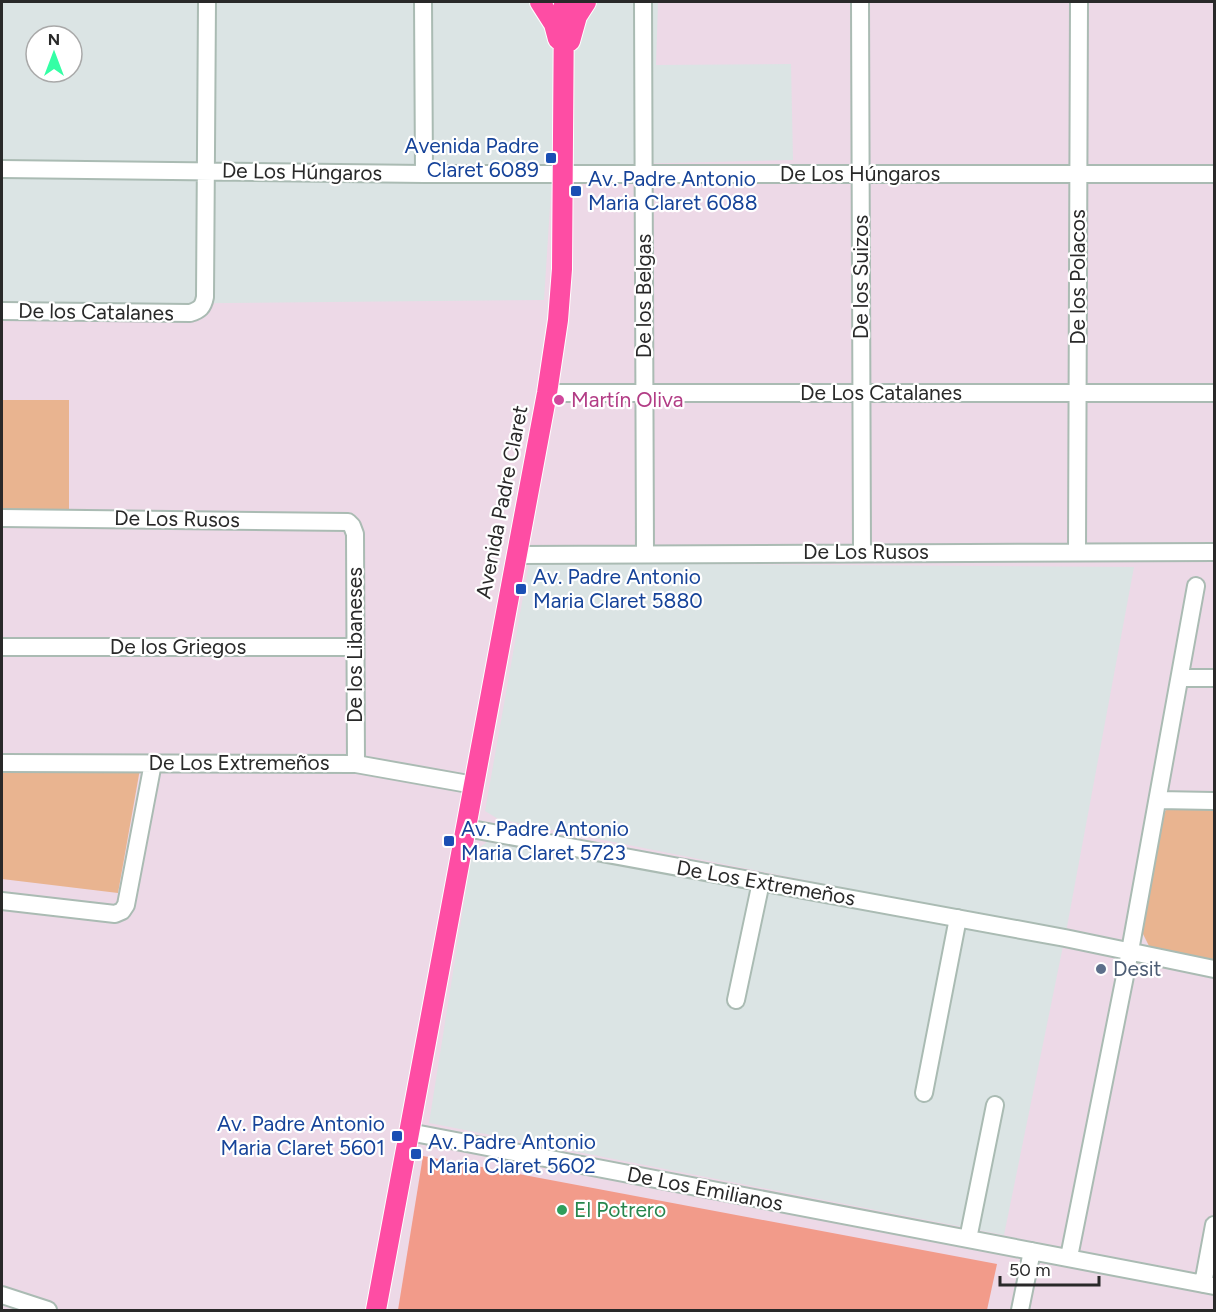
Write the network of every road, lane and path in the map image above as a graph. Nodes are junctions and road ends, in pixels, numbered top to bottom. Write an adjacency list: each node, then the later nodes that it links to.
1 (207, 2): 11 (street)
2 (423, 2): 12 (street)
3 (540, 2): 9 (main road)
4 (564, 2): 9 (main road, Avenida Padre Claret)
5 (586, 2): 9 (main road)
6 (643, 2): 14 (street, De los Belgas)
7 (860, 2): 15 (street, De los Suizos)
8 (1079, 2): 16 (street, De los Polacos)
9 (563, 79): 13 (main road, Avenida Padre Claret)
10 (2, 169): 11 (street, De Los Húngaros)
11 (206, 170): 12 (street, De Los Húngaros); 18 (street, De los Catalanes)
12 (424, 174): 13 (street, De Los Húngaros)
13 (562, 174): 14 (street, De Los Húngaros); 19 (main road, Avenida Padre Claret)
14 (644, 174): 15 (street, De Los Húngaros); 20 (street, De los Belgas)
15 (861, 174): 16 (street, De Los Húngaros); 21 (street, De los Suizos)
16 (1078, 174): 17 (street, De Los Húngaros); 22 (street, De los Polacos)
17 (1215, 174)
18 (2, 311)
19 (547, 393): 20 (street, De Los Catalanes); 30 (main road, Avenida Padre Claret)
20 (644, 393): 21 (street, De Los Catalanes); 29 (street, De los Belgas)
21 (862, 393): 22 (street, De Los Catalanes); 26 (street, De los Suizos)
22 (1077, 393): 23 (street, De Los Catalanes); 27 (street, De los Polacos)
23 (1215, 393)
24 (2, 518): 25 (street, De Los Rusos)
25 (352, 526): 33 (street, De los Libaneses)
26 (862, 552): 27 (street, De Los Rusos); 29 (street, De Los Rusos)
27 (1077, 552): 28 (street, De Los Rusos)
28 (1215, 552)
29 (645, 554): 30 (street, De Los Rusos)
30 (517, 555): 39 (main road, Avenida Padre Claret)
31 (1196, 586): 34 (street)
32 (2, 647): 33 (street, De los Griegos)
33 (355, 647): 38 (street, De los Libaneses)
34 (1180, 678): 35 (street); 40 (street)
35 (1215, 678)
36 (2, 763): 37 (street, De Los Extremeños)
37 (153, 763): 38 (street, De Los Extremeños); 44 (street)
38 (356, 764): 39 (street, De Los Extremeños)
39 (474, 785): 42 (main road, Avenida Padre Claret)
40 (1158, 800): 41 (street); 46 (street)
41 (1215, 801)
42 (466, 828): 43 (street, De Los Extremeños); 51 (main road, Avenida Padre Claret)
43 (761, 882): 45 (street, De Los Extremeños); 48 (street)
44 (2, 901)
45 (958, 918): 46 (street, De Los Extremeños); 49 (street)
46 (1130, 951): 47 (street, De Los Extremeños); 55 (street)
47 (1215, 969)
48 (736, 1000)
49 (924, 1093)
50 (995, 1105): 53 (street)
51 (409, 1132): 53 (street, De Los Emilianos); 59 (main road)
52 (1215, 1225): 56 (street)
53 (968, 1239): 54 (street, De Los Emilianos)
54 (1032, 1251): 55 (street, De Los Emilianos); 60 (street)
55 (1069, 1257): 56 (street, De Los Emilianos)
56 (1209, 1285)
57 (2, 1295): 58 (street)
58 (47, 1310)
59 (376, 1311)
60 (1020, 1311)

